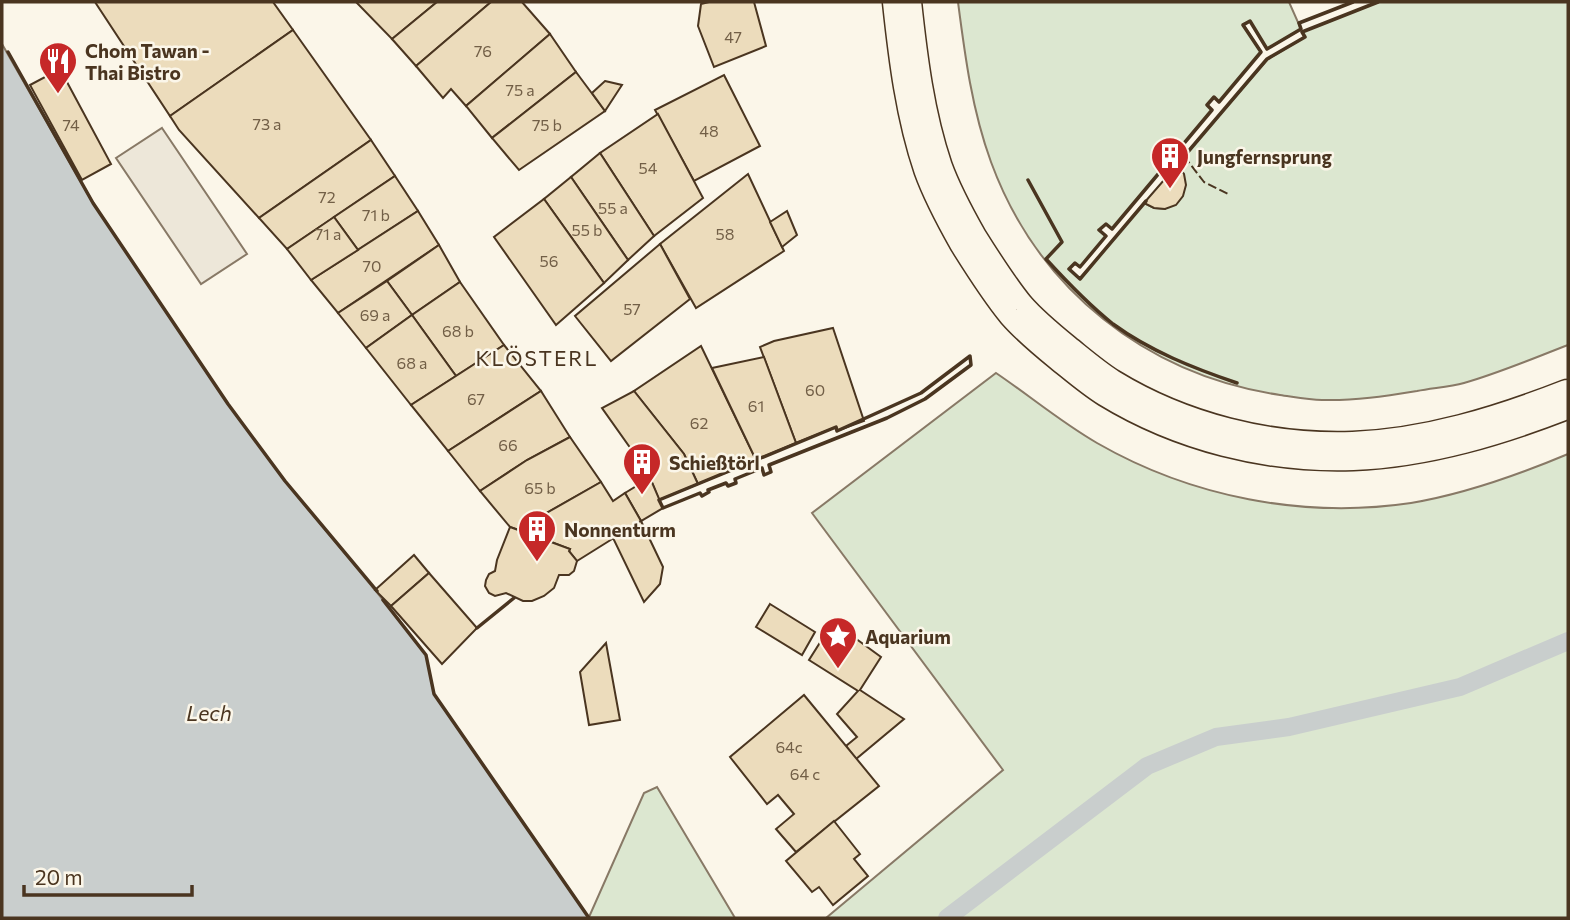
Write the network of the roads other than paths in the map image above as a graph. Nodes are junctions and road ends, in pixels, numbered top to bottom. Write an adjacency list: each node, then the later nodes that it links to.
1 (902, 2): 2 (main road)
2 (1568, 399)

